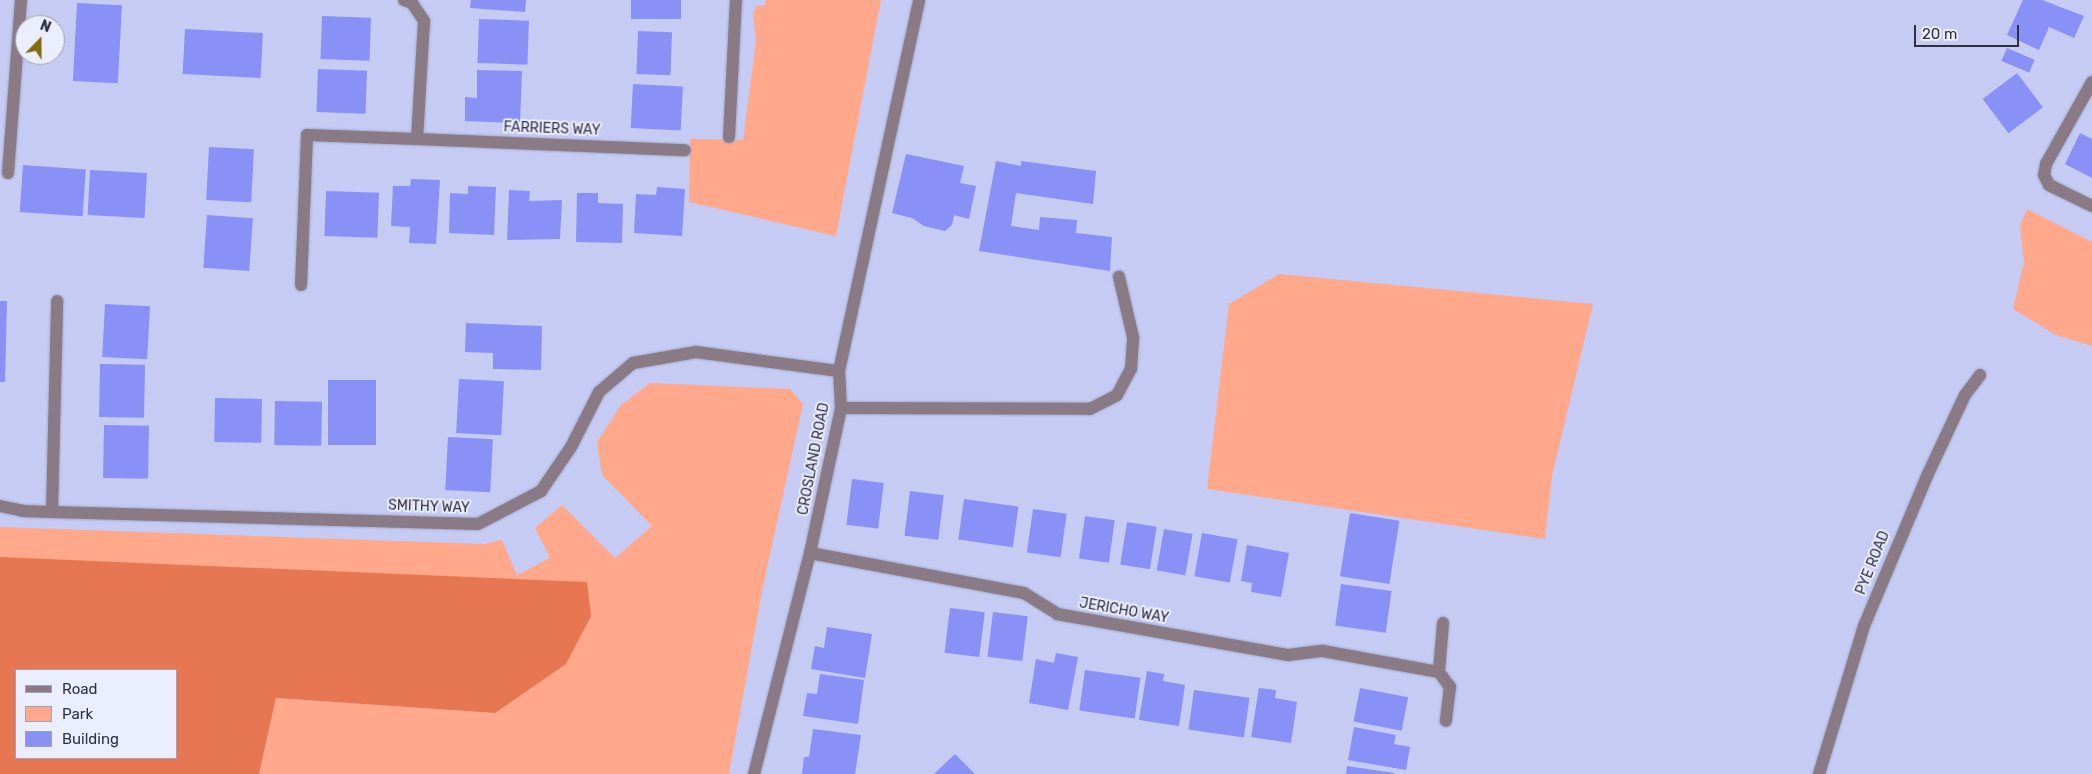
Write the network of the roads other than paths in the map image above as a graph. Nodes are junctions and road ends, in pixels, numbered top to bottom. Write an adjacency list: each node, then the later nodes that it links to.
1 (21, 0): 9 (street)
2 (404, 0): 7 (street)
3 (736, 0): 6 (street)
4 (919, 0): 14 (street, CROSLAND ROAD)
5 (2092, 82): 10 (street)
6 (728, 137)
7 (417, 139): 8 (street, FARRIERS WAY); 12 (street, FARRIERS WAY)
8 (685, 150)
9 (8, 173)
10 (2092, 206)
11 (1119, 277): 16 (street)
12 (301, 285)
13 (57, 302): 18 (street)
14 (839, 371): 16 (street, CROSLAND ROAD); 18 (street, SMITHY WAY)
15 (1980, 374): 24 (street, PYE ROAD)
16 (841, 408): 19 (street, CROSLAND ROAD)
17 (0, 506): 18 (street, SMITHY WAY)
18 (52, 512)
19 (810, 554): 21 (street, JERICHO WAY); 23 (street, CROSLAND ROAD)
20 (1443, 623): 21 (street)
21 (1439, 672): 22 (street)
22 (1446, 721)
23 (754, 774)
24 (1819, 774)

